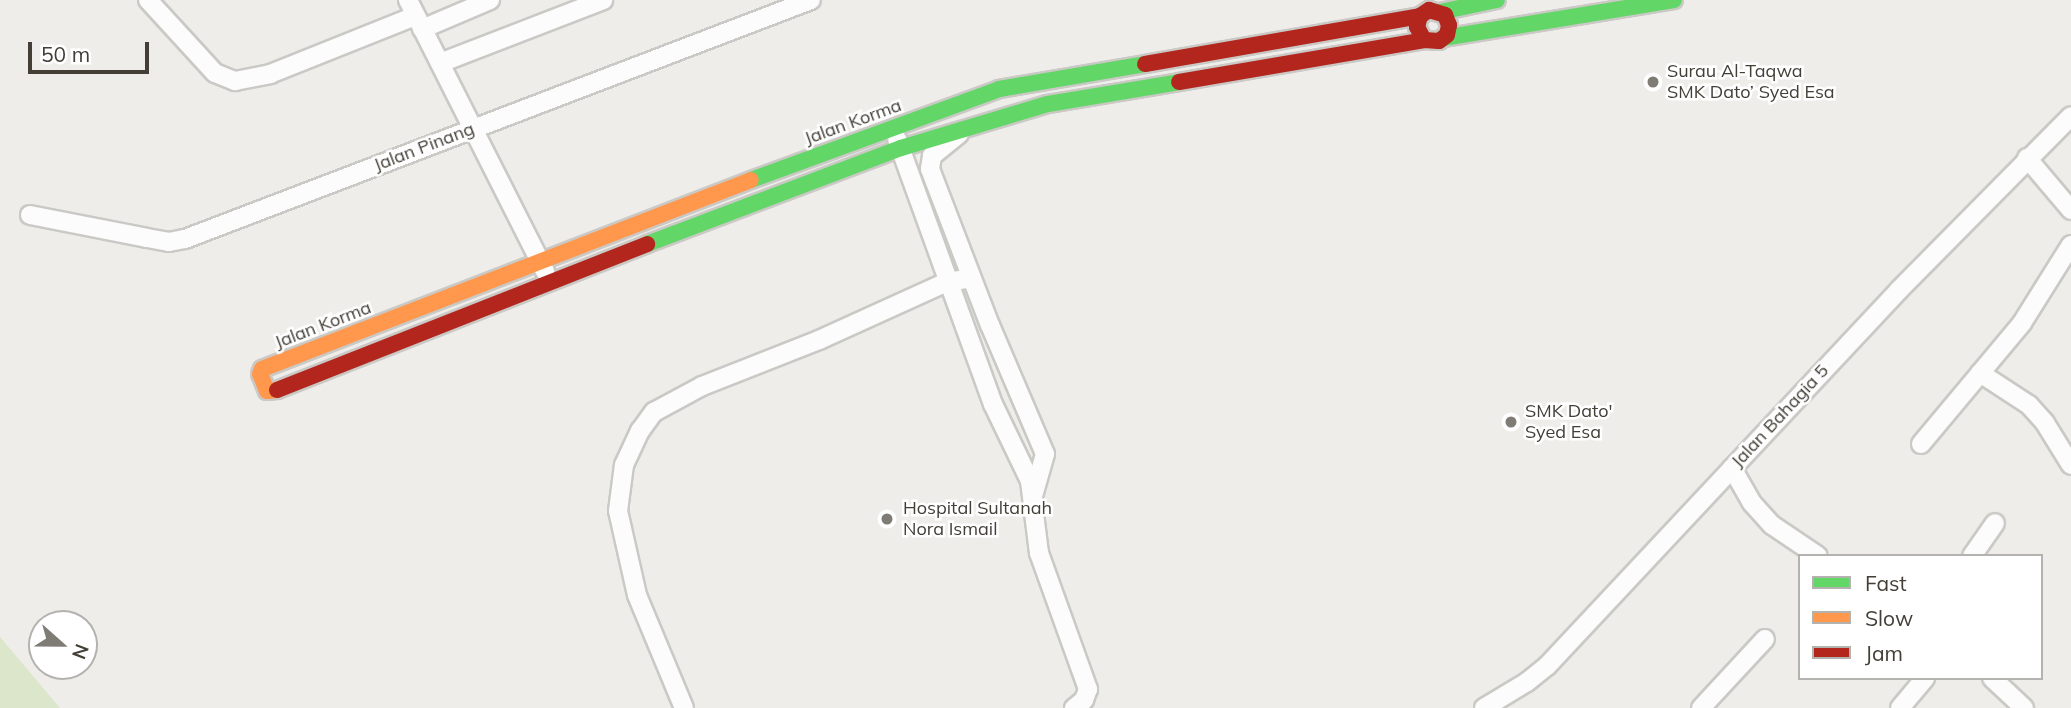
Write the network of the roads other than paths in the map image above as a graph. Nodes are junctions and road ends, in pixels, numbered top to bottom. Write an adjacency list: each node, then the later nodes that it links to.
1 (148, 0): 8 (street)
2 (490, 0): 8 (street)
3 (603, 0): 11 (street)
4 (811, 0): 13 (street, Jalan Pinang)
5 (1497, 0): 7 (street, Jalan Korma)
6 (1675, 0): 9 (street, Jalan Korma)
7 (1429, 10): 9 (street); 10 (street); 14 (street, Jalan Korma)
8 (415, 15): 11 (street)
9 (1443, 38): 10 (street, Jalan Korma)
10 (1424, 40): 15 (street, Jalan Korma)
11 (440, 63): 13 (street)
12 (2071, 116): 17 (street, Jalan Bahagia 5)
13 (474, 128): 19 (street, Jalan Pinang); 21 (street)
14 (893, 129): 16 (street); 21 (street, Jalan Korma)
15 (962, 131): 16 (street, Jalan Korma); 22 (street)
16 (901, 148): 23 (street); 24 (street, Jalan Korma)
17 (2027, 158): 18 (street); 30 (street, Jalan Bahagia 5)
18 (2071, 210)
19 (30, 215)
20 (2071, 245): 27 (street)
21 (542, 263): 24 (street); 24 (street, Jalan Korma)
22 (972, 278): 23 (street); 25 (street)
23 (947, 282): 26 (street); 38 (street)
24 (551, 284)
25 (986, 314): 26 (street); 31 (street)
26 (963, 321): 31 (street)
27 (1980, 373): 28 (street); 29 (street)
28 (1921, 444)
29 (2071, 465)
30 (1732, 468): 33 (street); 40 (street, Jalan Bahagia 5)
31 (1032, 499): 39 (street)
32 (1995, 523): 34 (street)
33 (1815, 554)
34 (1973, 554)
35 (1765, 639): 41 (street)
36 (1923, 680): 42 (street)
37 (1994, 680): 43 (street)
38 (684, 708)
39 (1074, 708)
40 (1484, 708)
41 (1701, 708)
42 (1900, 708)
43 (2024, 708)

